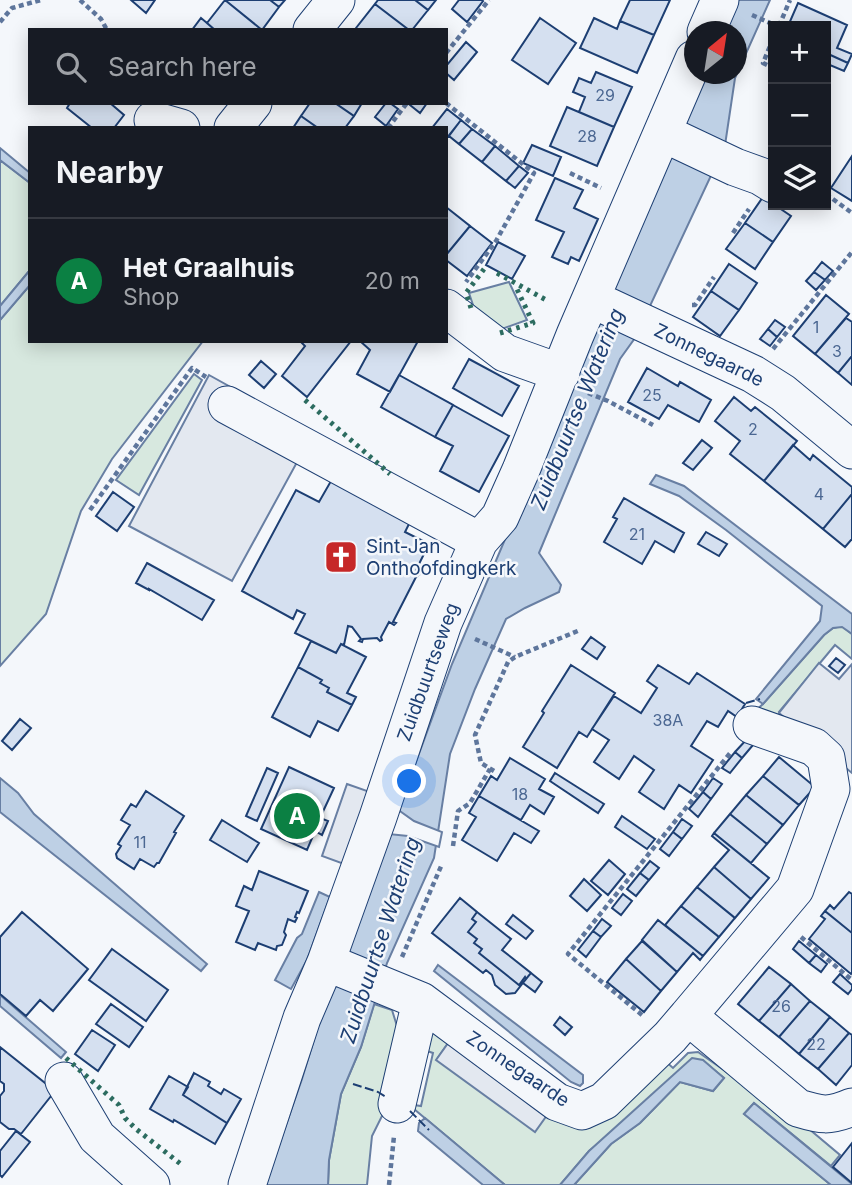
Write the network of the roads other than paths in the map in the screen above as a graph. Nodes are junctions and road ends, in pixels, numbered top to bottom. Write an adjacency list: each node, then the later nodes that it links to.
1 (336, 0): 2 (street)
2 (314, 28)
3 (686, 84): 6 (street, Zuidbuurtseweg)
4 (251, 105): 5 (street)
5 (235, 126)
6 (668, 135): 7 (street); 8 (street, Zuidbuurtseweg)
7 (768, 181)
8 (598, 301): 10 (street, Zuidbuurtseweg); 12 (street, Zonnegaarde)
9 (448, 310): 10 (street)
10 (561, 373): 13 (street, Zuidbuurtseweg)
11 (227, 405): 13 (street)
12 (852, 450)
13 (479, 541): 15 (street, Zuidbuurtseweg)
14 (752, 725): 17 (street, Zonnegaarde)
15 (333, 965): 16 (street, Zonnegaarde); 22 (street, Zuidbuurtseweg)
16 (421, 1001): 17 (street, Zonnegaarde); 19 (street)
17 (679, 1027): 20 (street)
18 (64, 1082): 21 (street)
19 (397, 1104)
20 (852, 1107)
21 (152, 1185)
22 (247, 1185)

